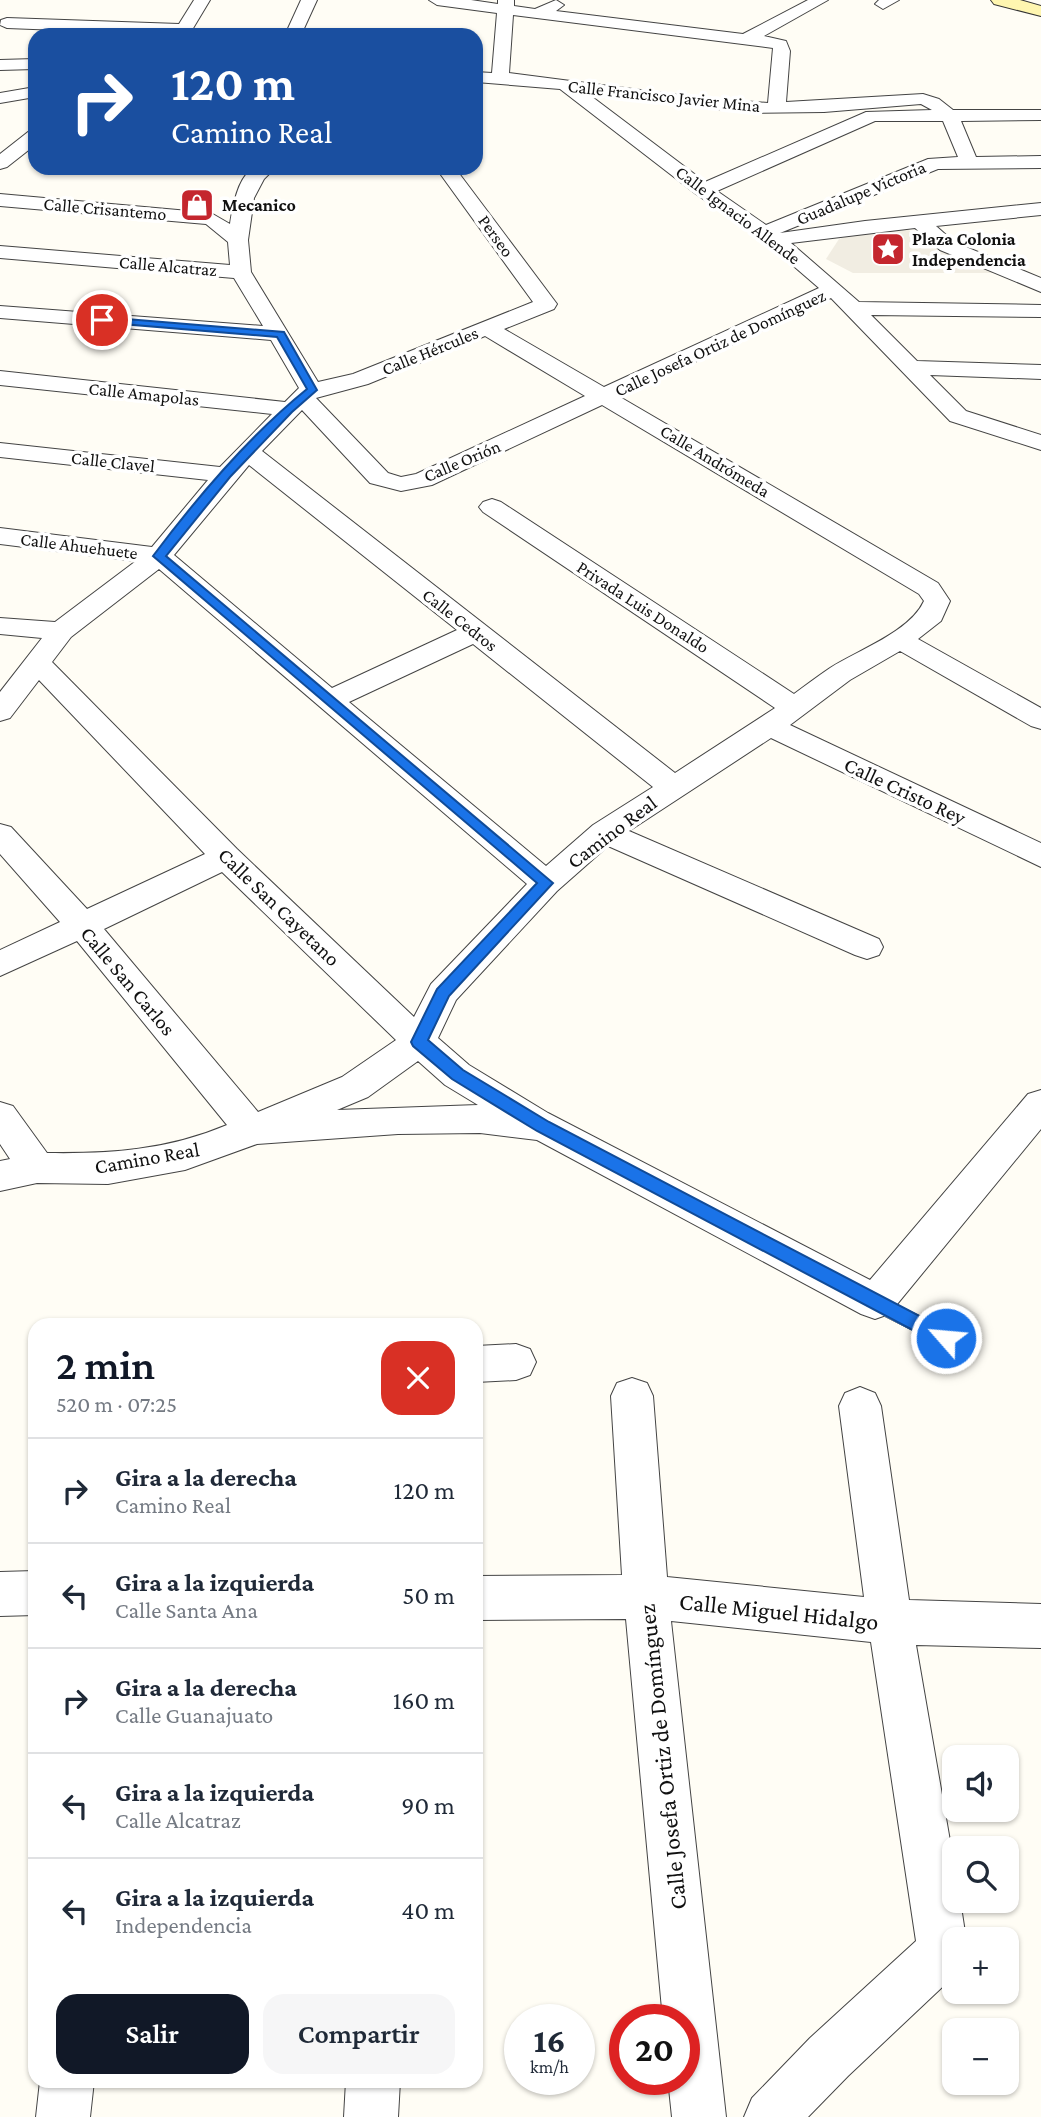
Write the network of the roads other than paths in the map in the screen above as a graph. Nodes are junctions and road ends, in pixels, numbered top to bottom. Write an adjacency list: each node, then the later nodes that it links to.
1 (202, 0): 14 (street)
2 (309, 0): 15 (street)
3 (437, 0): 7 (street)
4 (566, 0): 10 (street)
5 (820, 0): 16 (street)
6 (1000, 0): 9 (street)
7 (506, 5): 10 (street); 20 (street)
8 (87, 9): 13 (street)
9 (1041, 11)
10 (537, 14): 16 (street)
11 (7, 23): 12 (street)
12 (53, 28)
13 (73, 28)
14 (185, 28)
15 (296, 28)
16 (748, 38): 24 (street)
17 (28, 64): 18 (street)
18 (0, 65)
19 (483, 77): 20 (street, Calle Francisco Javier Mina)
20 (500, 78): 21 (street, Calle Francisco Javier Mina)
21 (566, 85): 24 (street, Calle Francisco Javier Mina); 35 (street, Calle Ignacio Allende)
22 (28, 93): 23 (street)
23 (0, 98)
24 (777, 107): 25 (street, Calle Francisco Javier Mina)
25 (943, 108): 26 (street); 30 (street); 35 (street)
26 (1041, 115)
27 (28, 130): 28 (street)
28 (0, 136)
29 (28, 141): 32 (street)
30 (969, 162): 31 (street, Guadalupe Victoria); 39 (street, Guadalupe Victoria)
31 (1041, 162)
32 (0, 163)
33 (257, 175): 36 (street)
34 (450, 175): 51 (street, Perseo)
35 (703, 190): 43 (street, Calle Ignacio Allende)
36 (244, 198): 40 (street); 44 (street)
37 (0, 200): 40 (street, Calle Crisantemo)
38 (1041, 209): 41 (street, Guadalupe Victoria)
39 (801, 218): 42 (street); 43 (street, Guadalupe Victoria)
40 (211, 219): 44 (street)
41 (919, 222): 42 (street, Guadalupe Victoria); 48 (street)
42 (827, 232): 43 (street, Guadalupe Victoria); 49 (street)
43 (771, 236): 49 (street, Calle Ignacio Allende)
44 (238, 240): 47 (street)
45 (0, 252): 47 (street, Calle Alcatraz)
46 (1041, 269): 48 (street)
47 (241, 272): 56 (street, Calle Alcatraz)
48 (1010, 272): 50 (street)
49 (826, 283): 52 (street, Calle Ignacio Allende); 60 (street, Calle Josefa Ortiz de Domínguez)
50 (1041, 286)
51 (546, 304): 55 (street, Calle Hércules)
52 (853, 308): 53 (street); 57 (street, Calle Ignacio Allende)
53 (1041, 311)
54 (0, 312): 56 (street)
55 (487, 328): 60 (street, Calle Andrómeda); 61 (street, Calle Hércules)
56 (280, 334): 61 (street, Calle Alcatraz)
57 (908, 367): 58 (street); 62 (street, Calle Ignacio Allende)
58 (1041, 372)
59 (0, 379): 61 (street, Calle Amapolas)
60 (607, 397): 61 (street, Calle Orión); 69 (street, Calle Andrómeda)
61 (301, 399): 64 (street)
62 (1041, 443)
63 (0, 450): 65 (street, Calle Clavel)
64 (248, 452): 65 (street); 72 (street, Calle Cedros)
65 (226, 475): 68 (street)
66 (492, 508): 77 (street, Privada Luis Donaldo)
67 (0, 536): 68 (street, Calle Ahuehuete)
68 (159, 556): 71 (street); 75 (street)
69 (937, 601): 73 (street, Camino Real)
70 (0, 626): 71 (street)
71 (61, 631): 74 (street)
72 (476, 632): 75 (street); 79 (street, Calle Cedros)
73 (900, 639): 77 (street, Camino Real); 78 (street)
74 (37, 662): 76 (street); 83 (street, Calle San Cayetano)
75 (329, 700): 84 (street)
76 (0, 712)
77 (781, 716): 79 (street, Camino Real); 82 (street, Calle Cristo Rey)
78 (1041, 720)
79 (673, 787): 80 (street, Camino Real)
80 (604, 832): 84 (street, Camino Real); 86 (street)
81 (0, 834): 85 (street, Calle San Carlos)
82 (1041, 856)
83 (226, 857): 85 (street); 88 (street, Calle San Cayetano)
84 (546, 883): 88 (street, Camino Real)
85 (82, 925): 87 (street); 92 (street, Calle San Carlos)
86 (867, 947)
87 (0, 964)
88 (419, 1042): 91 (street, Calle San Cayetano); 92 (street, Camino Real)
89 (1041, 1104): 95 (street)
90 (0, 1116): 93 (street)
91 (543, 1126): 92 (street, Calle San Cayetano); 95 (street, Calle San Cayetano)
92 (252, 1130): 93 (street, Camino Real)
93 (37, 1168): 94 (street, Camino Real)
94 (0, 1175)
95 (875, 1302): 96 (lane, Calle San Cayetano)
96 (946, 1338)
97 (516, 1362): 98 (street)
98 (483, 1364)
99 (632, 1396): 103 (street, Calle Josefa Ortiz de Domínguez)
100 (860, 1406): 105 (street)
101 (28, 1593): 102 (street)
102 (0, 1594)
103 (646, 1597): 104 (street, Calle Miguel Hidalgo); 105 (street, Calle Miguel Hidalgo); 111 (street, Calle Josefa Ortiz de Domínguez)
104 (483, 1598)
105 (890, 1622): 106 (street, Calle Miguel Hidalgo); 112 (street)
106 (1041, 1626)
107 (66, 2088): 109 (street)
108 (373, 2088): 110 (street)
109 (63, 2117)
110 (371, 2117)
111 (699, 2117)
112 (771, 2117)

